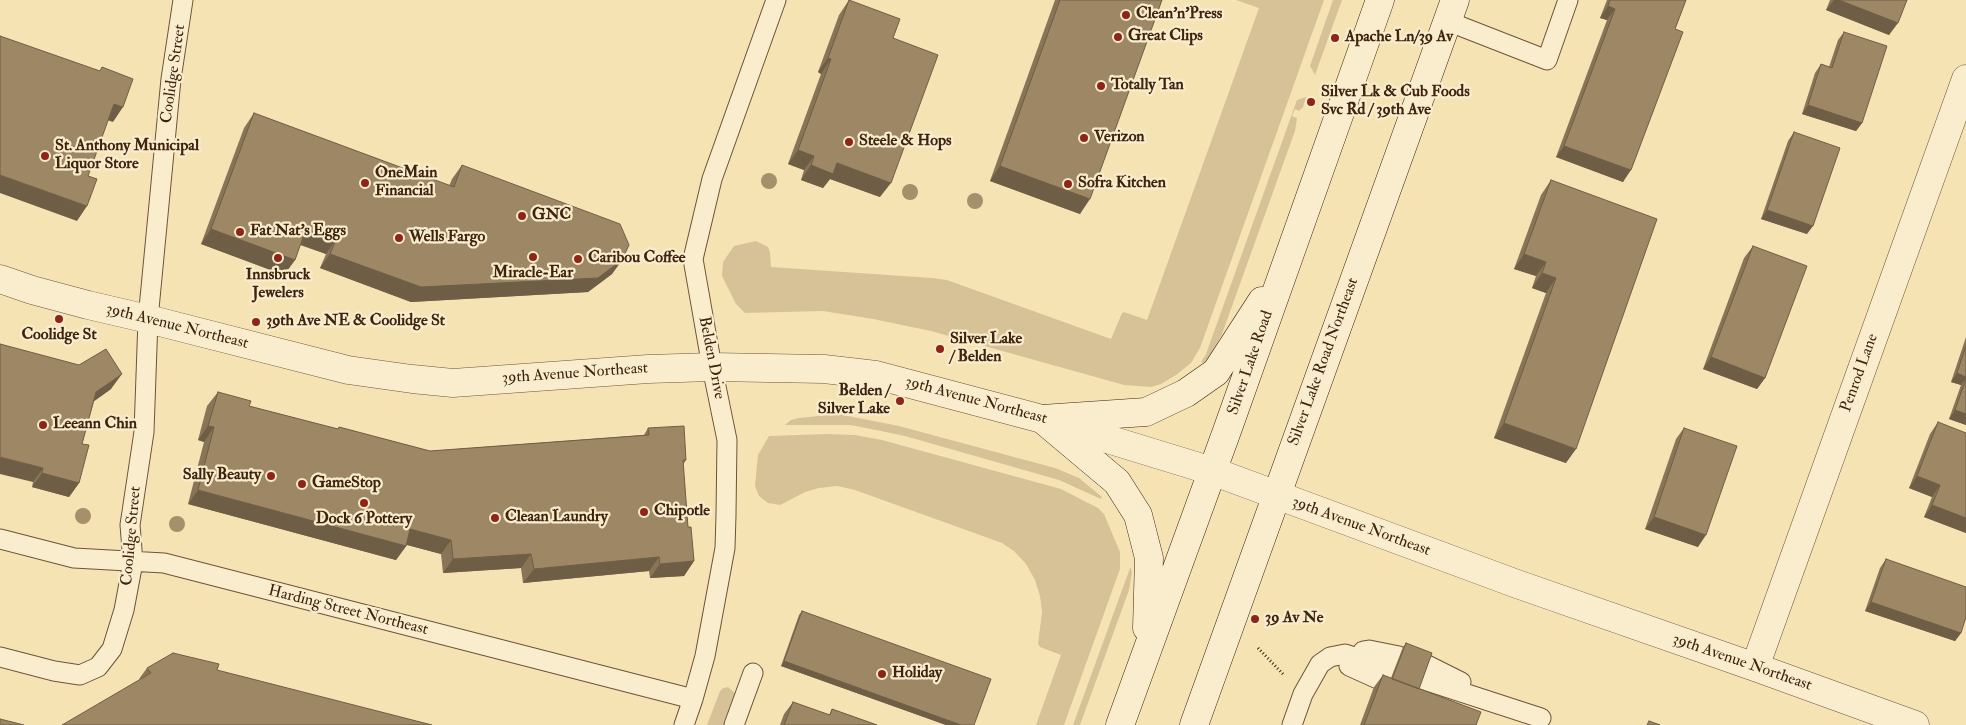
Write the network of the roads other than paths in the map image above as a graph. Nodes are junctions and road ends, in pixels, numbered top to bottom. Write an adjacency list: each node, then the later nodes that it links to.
1 (183, 0): 9 (lane, Coolidge Street)
2 (776, 0): 10 (lane, Belden Drive)
3 (1380, 0): 7 (street, Silver Lake Road)
4 (1568, 0): 5 (lane)
5 (1451, 11): 13 (street, Silver Lake Road Northeast)
6 (1966, 79): 18 (street, Penrod Lane)
7 (1287, 262): 11 (street); 12 (street, Silver Lake Road)
8 (0, 279): 9 (street, 39th Avenue Northeast)
9 (148, 318): 10 (street, 39th Avenue Northeast); 15 (lane, Coolidge Street)
10 (712, 367): 11 (street, 39th Avenue Northeast); 22 (lane, Belden Drive)
11 (1042, 419): 12 (street, 39th Avenue Northeast); 16 (street)
12 (1212, 471): 13 (street, 39th Avenue Northeast); 16 (street, Silver Lake Road)
13 (1276, 496): 18 (street, 39th Avenue Northeast); 27 (street, Silver Lake Road Northeast)
14 (0, 539): 15 (lane, Harding Street Northeast)
15 (133, 562): 17 (lane, Coolidge Street); 22 (lane, Harding Street Northeast)
16 (1147, 652): 26 (street, Silver Lake Road)
17 (0, 657)
18 (1755, 667): 29 (street, 39th Avenue Northeast)
19 (1394, 670): 28 (lane)
20 (753, 673): 25 (lane)
21 (1421, 679): 23 (lane)
22 (693, 699): 24 (lane, Belden Drive)
23 (1541, 718)
24 (684, 725)
25 (734, 725)
26 (1120, 725)
27 (1194, 725)
28 (1292, 725)
29 (1915, 725)

